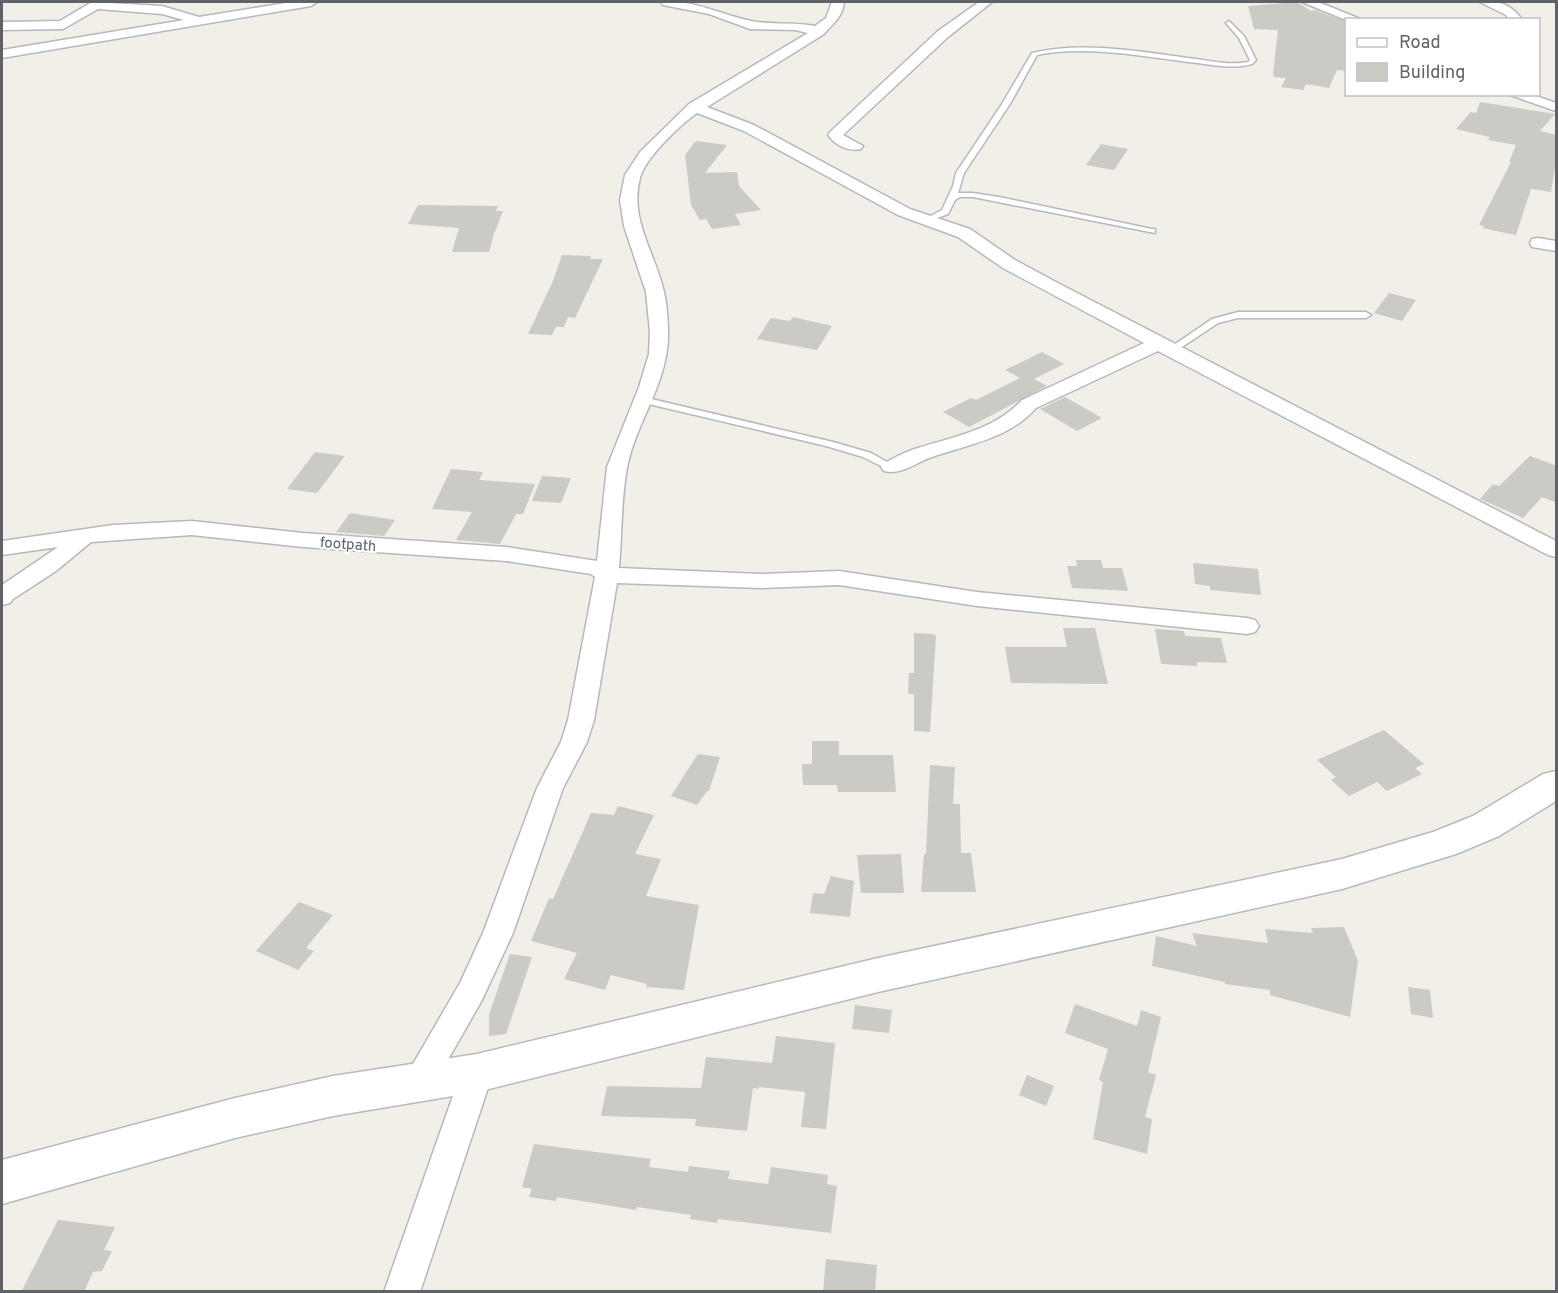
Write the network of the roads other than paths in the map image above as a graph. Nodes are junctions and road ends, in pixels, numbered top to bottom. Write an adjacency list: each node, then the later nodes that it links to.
1 (311, 2): 9 (street)
2 (667, 2): 12 (street)
3 (838, 2): 12 (street)
4 (986, 2): 17 (street)
5 (1308, 2): 7 (street)
6 (1486, 2): 8 (street)
7 (1352, 18)
8 (1515, 18)
9 (197, 21): 11 (street); 13 (street)
10 (1229, 23): 18 (lane)
11 (2, 26)
12 (819, 31): 16 (street)
13 (2, 54)
14 (1521, 96): 15 (street)
15 (1557, 106)
16 (694, 107): 19 (street); 25 (street)
17 (856, 146)
18 (950, 199): 19 (lane); 20 (lane)
19 (929, 219): 24 (street)
20 (1152, 231)
21 (1538, 243): 22 (street)
22 (1557, 246)
23 (1365, 315): 24 (lane)
24 (1167, 346): 26 (street); 29 (street)
25 (643, 400): 26 (lane); 30 (street)
26 (891, 467)
27 (86, 535): 28 (street, footpath); 30 (street, footpath); 31 (street)
28 (2, 548)
29 (1557, 550)
30 (607, 575): 32 (street, footpath); 35 (street)
31 (2, 598)
32 (1247, 626)
33 (1557, 784): 34 (street)
34 (477, 1073): 35 (street); 37 (street)
35 (418, 1083): 36 (street)
36 (2, 1182)
37 (402, 1292)

